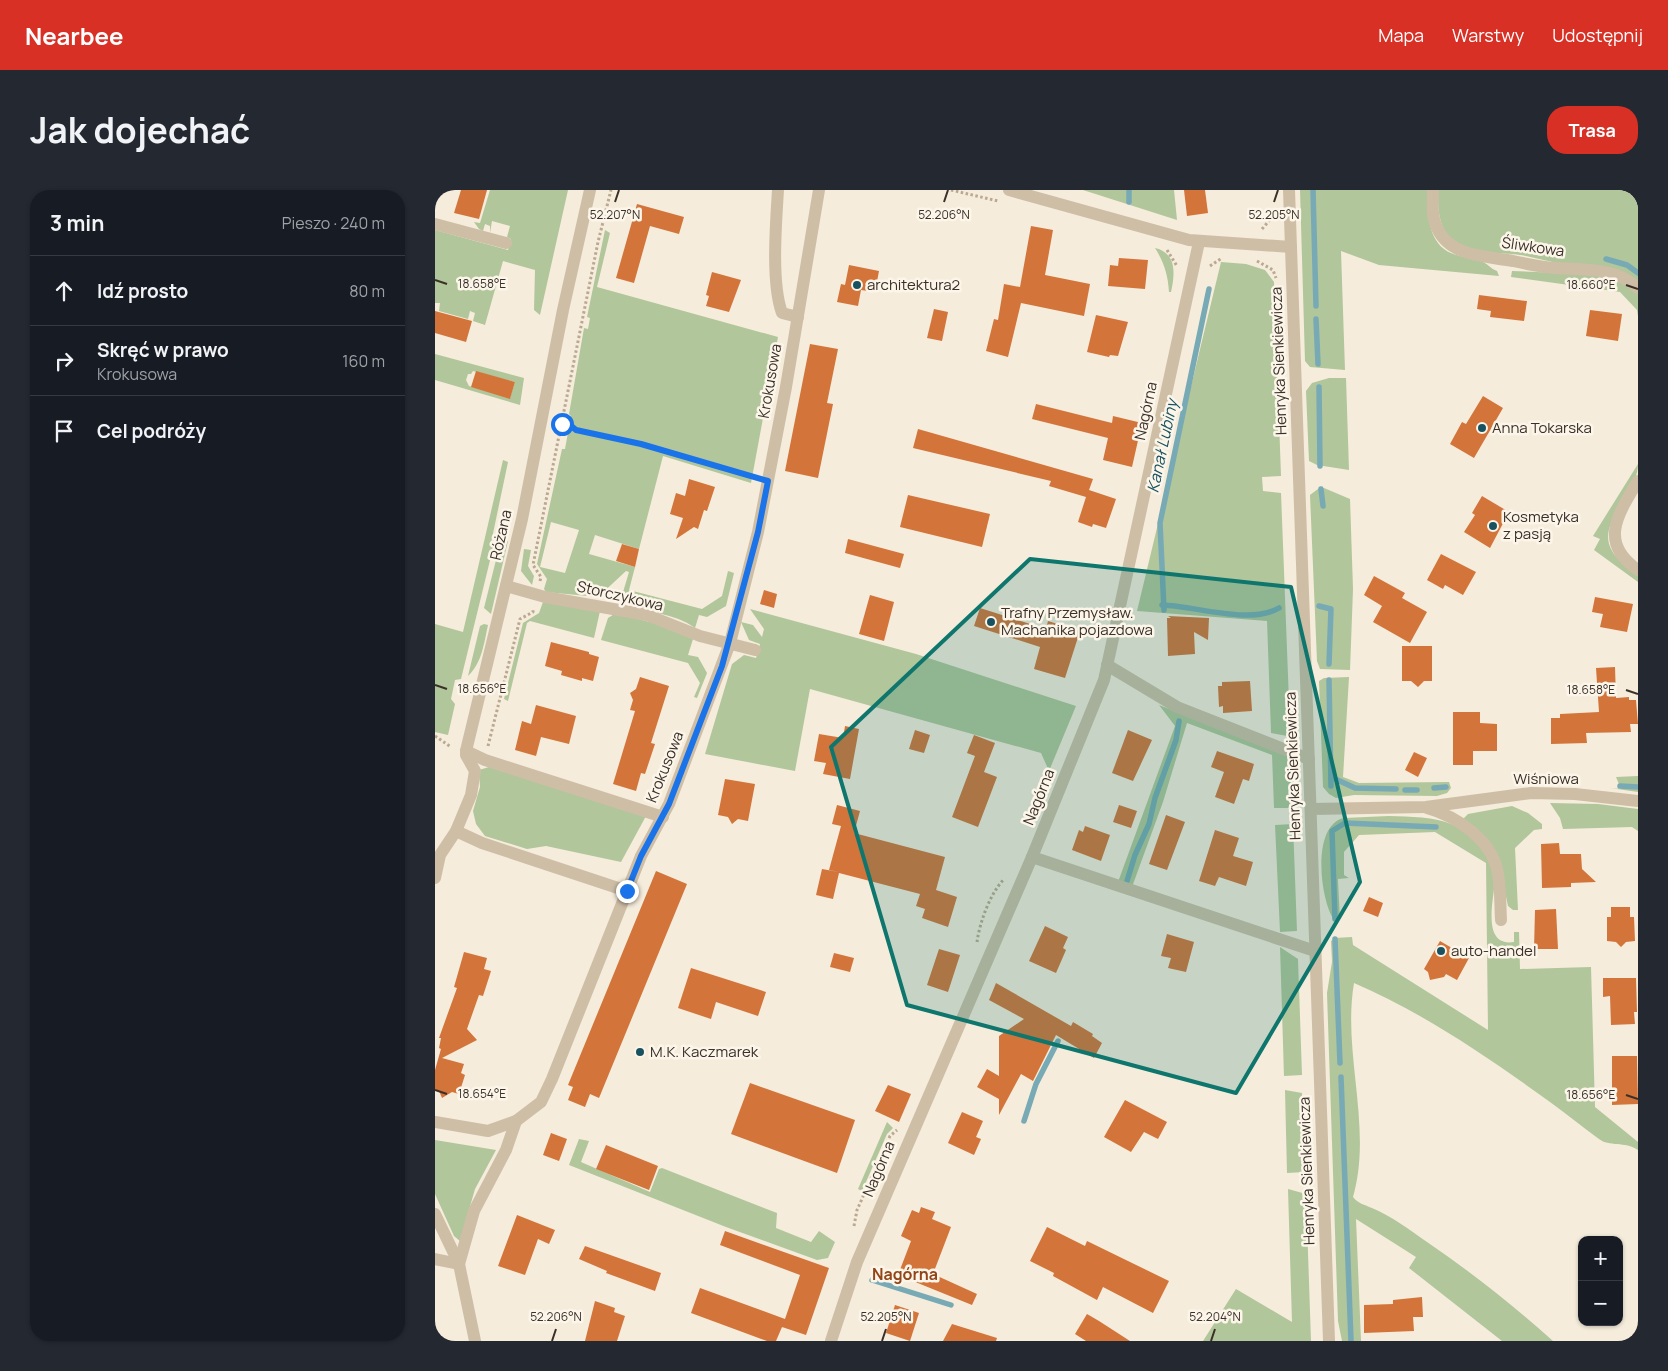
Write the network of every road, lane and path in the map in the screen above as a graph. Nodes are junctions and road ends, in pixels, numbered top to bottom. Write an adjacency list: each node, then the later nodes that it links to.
1 (590, 190): 22 (street, Różana)
2 (611, 190): 23 (path)
3 (778, 190): 21 (street)
4 (819, 190): 21 (street, Krokusowa)
5 (1009, 190): 11 (street)
6 (1289, 190): 14 (street, Henryka Sienkiewicza)
7 (1433, 190): 20 (street, Śliwkowa)
8 (1276, 208): 10 (path)
9 (435, 224): 12 (street)
10 (1259, 230)
11 (1199, 242): 14 (street); 32 (street, Nagórna)
12 (506, 243)
13 (1163, 247): 17 (path)
14 (1291, 247): 36 (street, Henryka Sienkiewicza)
15 (1231, 258): 18 (path)
16 (1251, 259): 19 (path)
17 (1178, 269)
18 (1207, 270)
19 (1279, 286)
20 (1638, 288)
21 (798, 317): 25 (street, Krokusowa)
22 (543, 415): 23 (path); 27 (street, Różana)
23 (563, 419): 25 (path); 28 (path)
24 (1638, 480): 26 (street)
25 (768, 481): 30 (street, Krokusowa)
26 (1638, 570)
27 (506, 586): 30 (street, Storczykowa); 35 (street, Różana)
28 (538, 588)
29 (535, 602): 37 (path)
30 (730, 643): 31 (street, Storczykowa); 41 (street, Krokusowa)
31 (755, 650)
32 (1107, 665): 36 (street); 43 (street, Nagórna)
33 (435, 736): 34 (path)
34 (443, 741)
35 (466, 751): 37 (street); 42 (street)
36 (1309, 759): 40 (street, Henryka Sienkiewicza)
37 (485, 760): 41 (street)
38 (1638, 801): 39 (street, Wiśniowa)
39 (1426, 807): 40 (street, Wiśniowa); 46 (street, Wiśniowa)
40 (1311, 809): 47 (street, Henryka Sienkiewicza)
41 (663, 817): 45 (street, Krokusowa)
42 (456, 832): 44 (street); 45 (street)
43 (1032, 857): 47 (street); 54 (street, Nagórna)
44 (435, 878)
45 (627, 891): 48 (street, Krokusowa)
46 (1501, 920)
47 (1315, 951): 55 (street, Henryka Sienkiewicza)
48 (516, 1121): 49 (street, Krokusowa); 52 (street)
49 (435, 1122)
50 (435, 1214): 52 (street)
51 (435, 1259): 52 (street)
52 (459, 1264): 53 (street)
53 (475, 1341)
54 (831, 1341)
55 (1329, 1341)

